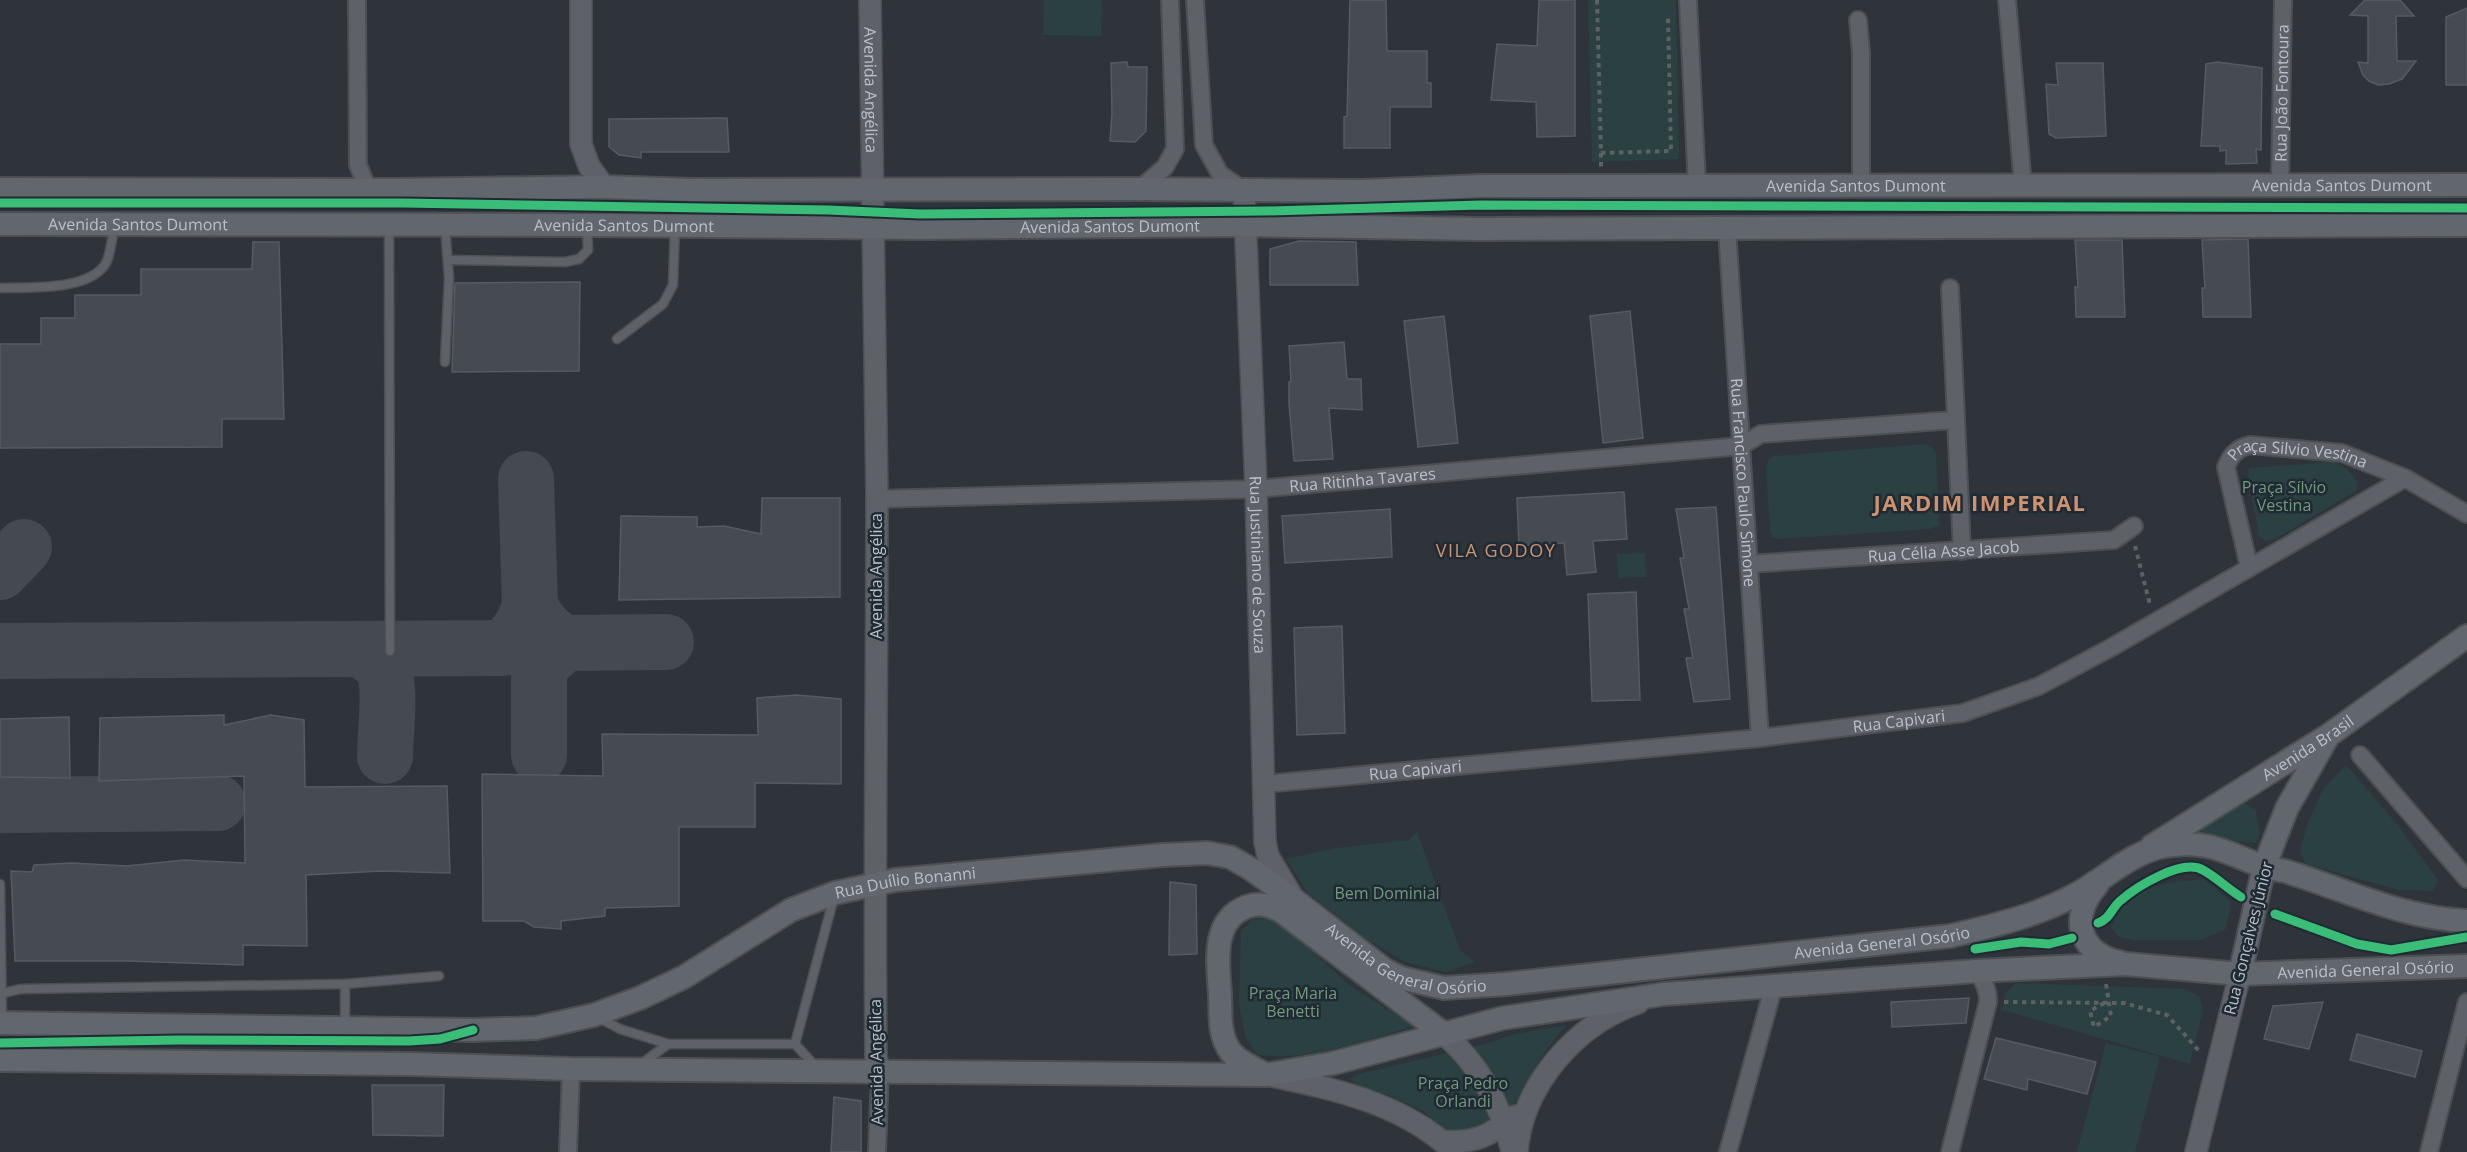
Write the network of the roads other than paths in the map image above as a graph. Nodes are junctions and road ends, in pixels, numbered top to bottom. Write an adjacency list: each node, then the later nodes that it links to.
1 (357, 0): 17 (street)
2 (581, 0): 15 (street)
3 (870, 0): 19 (street, Avenida Angélica)
4 (1170, 0): 18 (street)
5 (1195, 0): 20 (street)
6 (1688, 0): 13 (street)
7 (2007, 0): 11 (street)
8 (2283, 0): 14 (street, Rua João Fontoura)
9 (1858, 20): 10 (street)
10 (1861, 185): 11 (main road, Avenida Santos Dumont); 13 (main road, Avenida Santos Dumont)
11 (2023, 185): 14 (main road, Avenida Santos Dumont)
12 (2467, 185): 14 (main road, Avenida Santos Dumont)
13 (1697, 186): 20 (main road, Avenida Santos Dumont)
14 (2280, 186)
15 (604, 187): 17 (main road, Avenida Santos Dumont); 19 (main road, Avenida Santos Dumont)
16 (0, 189): 17 (main road, Avenida Santos Dumont)
17 (368, 189): 23 (main road)
18 (1140, 189): 19 (main road, Avenida Santos Dumont); 20 (main road, Avenida Santos Dumont)
19 (871, 190): 29 (street, Avenida Angélica)
20 (1244, 190): 25 (street)
21 (115, 223): 22 (main road, Avenida Santos Dumont); 23 (main road, Avenida Santos Dumont); 32 (lane)
22 (0, 224)
23 (384, 225): 27 (main road, Avenida Santos Dumont); 47 (lane)
24 (587, 225): 27 (main road, Avenida Santos Dumont); 28 (main road, Avenida Santos Dumont); 31 (lane)
25 (1246, 225): 29 (main road, Avenida Santos Dumont); 30 (main road, Avenida Santos Dumont); 39 (street, Rua Justiniano de Souza)
26 (2467, 225): 30 (main road, Avenida Santos Dumont)
27 (444, 226): 31 (lane)
28 (675, 226): 29 (main road, Avenida Santos Dumont); 34 (lane)
29 (872, 227): 40 (street, Avenida Angélica)
30 (1727, 228): 37 (street, Rua Francisco Paulo Simone)
31 (448, 260): 35 (lane)
32 (0, 288)
33 (1950, 288): 36 (street)
34 (617, 339)
35 (444, 362)
36 (1955, 420): 37 (street); 43 (street)
37 (1741, 446): 39 (street, Rua Ritinha Tavares); 44 (street, Rua Francisco Paulo Simone)
38 (2405, 478): 41 (street); 45 (street, Rua Capivari); 45 (street, Praça Silvio Vestina)
39 (1257, 489): 40 (street, Rua Ritinha Tavares); 51 (street, Rua Justiniano de Souza)
40 (877, 499): 57 (street, Avenida Angélica)
41 (2467, 514)
42 (2134, 526): 43 (street, Rua Célia Asse Jacob)
43 (1962, 551): 44 (street, Rua Célia Asse Jacob)
44 (1749, 564): 49 (street, Rua Francisco Paulo Simone)
45 (2249, 567): 49 (street, Rua Capivari)
46 (2467, 636): 48 (main road, Avenida Brasil)
47 (390, 651)
48 (2329, 735): 52 (main road, Avenida Brasil); 53 (main road, Rua Gonçalves Júnior)
49 (1760, 738): 51 (street, Rua Capivari)
50 (2360, 755): 54 (street)
51 (1264, 784): 59 (street, Rua Justiniano de Souza)
52 (2143, 852): 53 (main road, Avenida General Osório); 55 (main road, Avenida General Osório)
53 (2264, 867): 60 (main road, Avenida General Osório); 66 (main road, Rua Gonçalves Júnior)
54 (2467, 879)
55 (2102, 880): 62 (main road); 63 (main road, Avenida General Osório)
56 (0, 884): 70 (lane)
57 (874, 885): 58 (main road, Rua Duílio Bonanni); 59 (main road, Rua Duílio Bonanni); 83 (street, Avenida Angélica)
58 (835, 893): 73 (main road, Rua Duílio Bonanni); 78 (lane)
59 (1293, 899): 61 (main road); 63 (main road, Avenida General Osório)
60 (2467, 921)
61 (1332, 949): 63 (main road); 76 (main road); 84 (main road)
62 (2126, 964): 65 (main road, Avenida General Osório); 66 (main road, Avenida General Osório)
63 (1385, 970)
64 (2465, 970): 66 (main road, Avenida General Osório)
65 (1976, 971): 69 (main road, Avenida General Osório); 92 (street)
66 (2240, 974): 93 (street, Rua Gonçalves Júnior)
67 (439, 976): 68 (lane)
68 (345, 984): 70 (lane); 75 (lane)
69 (1774, 985): 71 (main road, Avenida General Osório); 91 (street)
70 (1, 994): 74 (lane)
71 (1664, 994): 76 (main road, Avenida General Osório); 85 (street)
72 (2467, 1002): 94 (street)
73 (594, 1015): 75 (main road, Rua Duílio Bonanni); 77 (lane)
74 (1, 1023): 75 (main road, Rua Duílio Bonanni)
75 (345, 1027)
76 (1444, 1034): 84 (main road, Avenida General Osório); 86 (street)
77 (668, 1044): 78 (lane); 81 (lane)
78 (795, 1044): 82 (lane)
79 (0, 1060): 80 (main road, Avenida General Osório)
80 (571, 1069): 81 (main road, Avenida General Osório); 88 (street)
81 (634, 1069): 82 (main road, Avenida General Osório)
82 (819, 1070): 83 (main road, Avenida General Osório)
83 (880, 1071): 84 (main road, Avenida General Osório); 89 (street, Avenida Angélica)
84 (1266, 1075): 87 (street)
85 (1536, 1091): 86 (street); 90 (street)
86 (1505, 1124): 87 (street); 90 (street)
87 (1448, 1146)
88 (568, 1152)
89 (877, 1152)
90 (1514, 1152)
91 (1728, 1152)
92 (1950, 1152)
93 (2196, 1152)
94 (2428, 1152)

